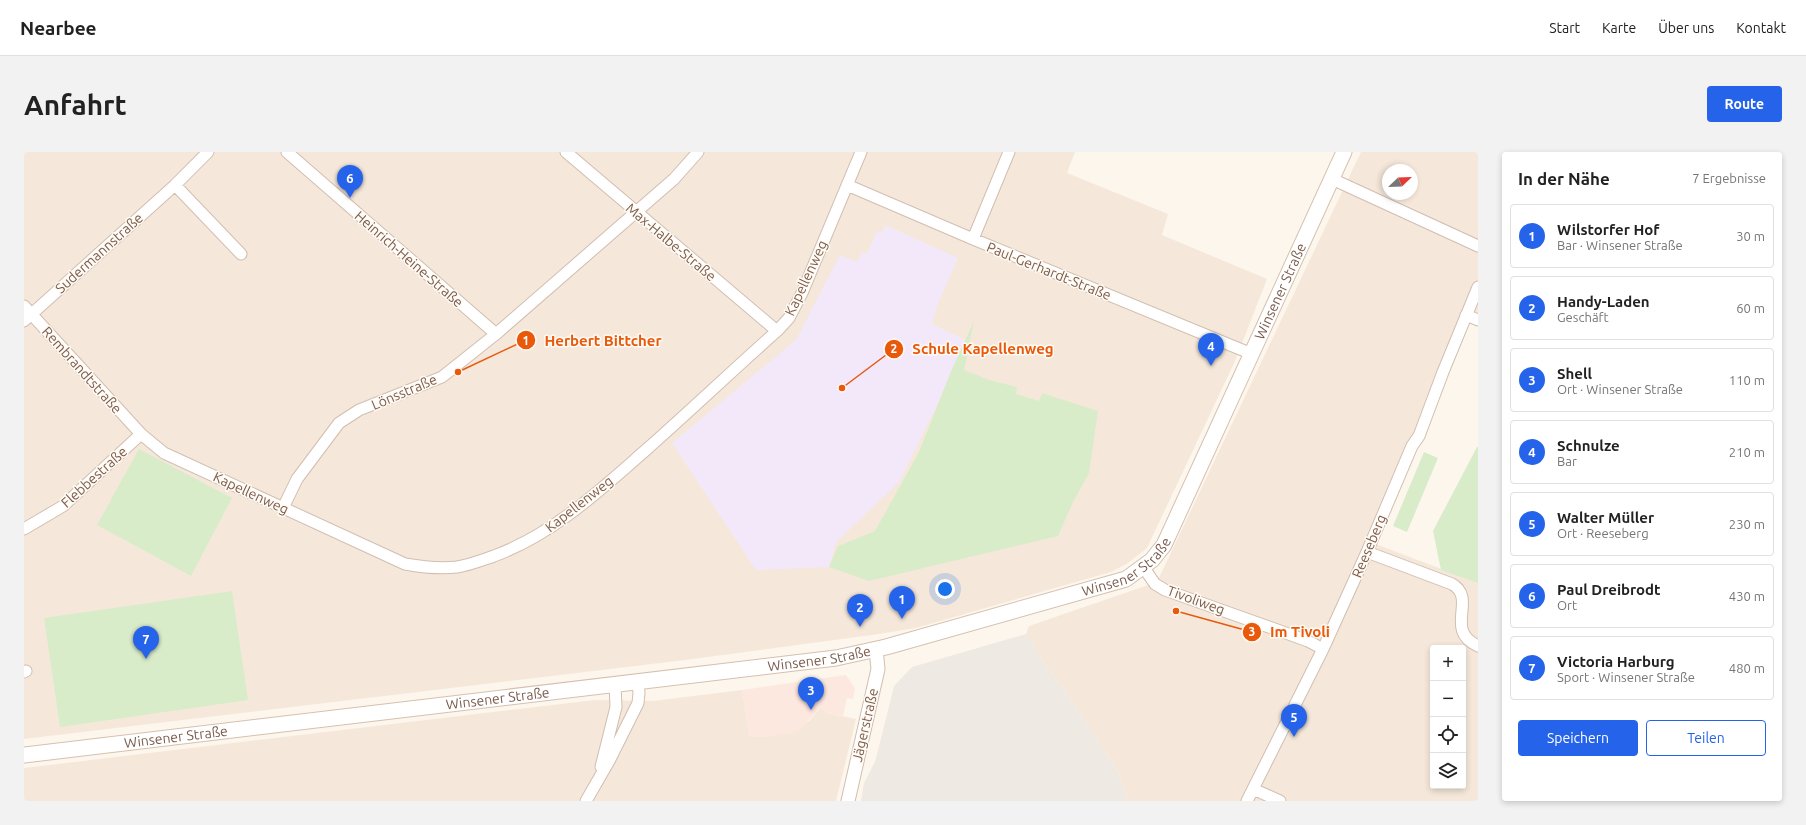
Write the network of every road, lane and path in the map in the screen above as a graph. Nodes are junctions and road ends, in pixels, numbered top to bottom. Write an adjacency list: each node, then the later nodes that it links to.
1 (208, 152): 9 (street, Sudermannstraße)
2 (287, 152): 20 (street, Heinrich-Heine-Straße)
3 (566, 152): 11 (street, Max-Halbe-Straße)
4 (698, 152): 11 (street, Lönsstraße)
5 (861, 152): 10 (street, Kapellenweg)
6 (1009, 152): 12 (street)
7 (1344, 152): 8 (main road, Winsener Straße)
8 (1332, 179): 13 (street); 21 (main road, Winsener Straße)
9 (175, 185): 14 (street); 16 (street, Sudermannstraße)
10 (847, 185): 12 (street, Paul-Gerhardt-Straße); 19 (street, Kapellenweg)
11 (636, 212): 19 (street, Max-Halbe-Straße); 20 (street, Lönsstraße)
12 (973, 239): 21 (street, Paul-Gerhardt-Straße)
13 (1478, 246)
14 (241, 254)
15 (1478, 287): 17 (street, Reeseberg)
16 (26, 314): 22 (street, Rembrandtstraße)
17 (1466, 316): 18 (street); 25 (street, Reeseberg)
18 (1478, 320)
19 (777, 331): 23 (street, Kapellenweg)
20 (496, 334): 23 (street, Lönsstraße)
21 (1252, 354): 26 (main road, Winsener Straße)
22 (141, 434): 23 (street, Kapellenweg); 24 (street, Flebbestraße)
23 (283, 508)
24 (24, 529)
25 (1367, 552): 27 (street); 28 (street, Reeseberg)
26 (1144, 568): 28 (street, Tivoliweg); 29 (main road, Winsener Straße)
27 (1478, 646)
28 (1323, 648): 34 (street, Reeseberg)
29 (876, 649): 30 (main road, Winsener Straße); 36 (street, Jägerstraße)
30 (638, 682): 31 (main road, Winsener Straße); 33 (street)
31 (615, 685): 32 (main road, Winsener Straße); 33 (street)
32 (24, 755)
33 (599, 778): 35 (street)
34 (1253, 789): 37 (street, Reeseberg); 38 (street)
35 (586, 801)
36 (848, 801)
37 (1247, 801)
38 (1280, 801)

